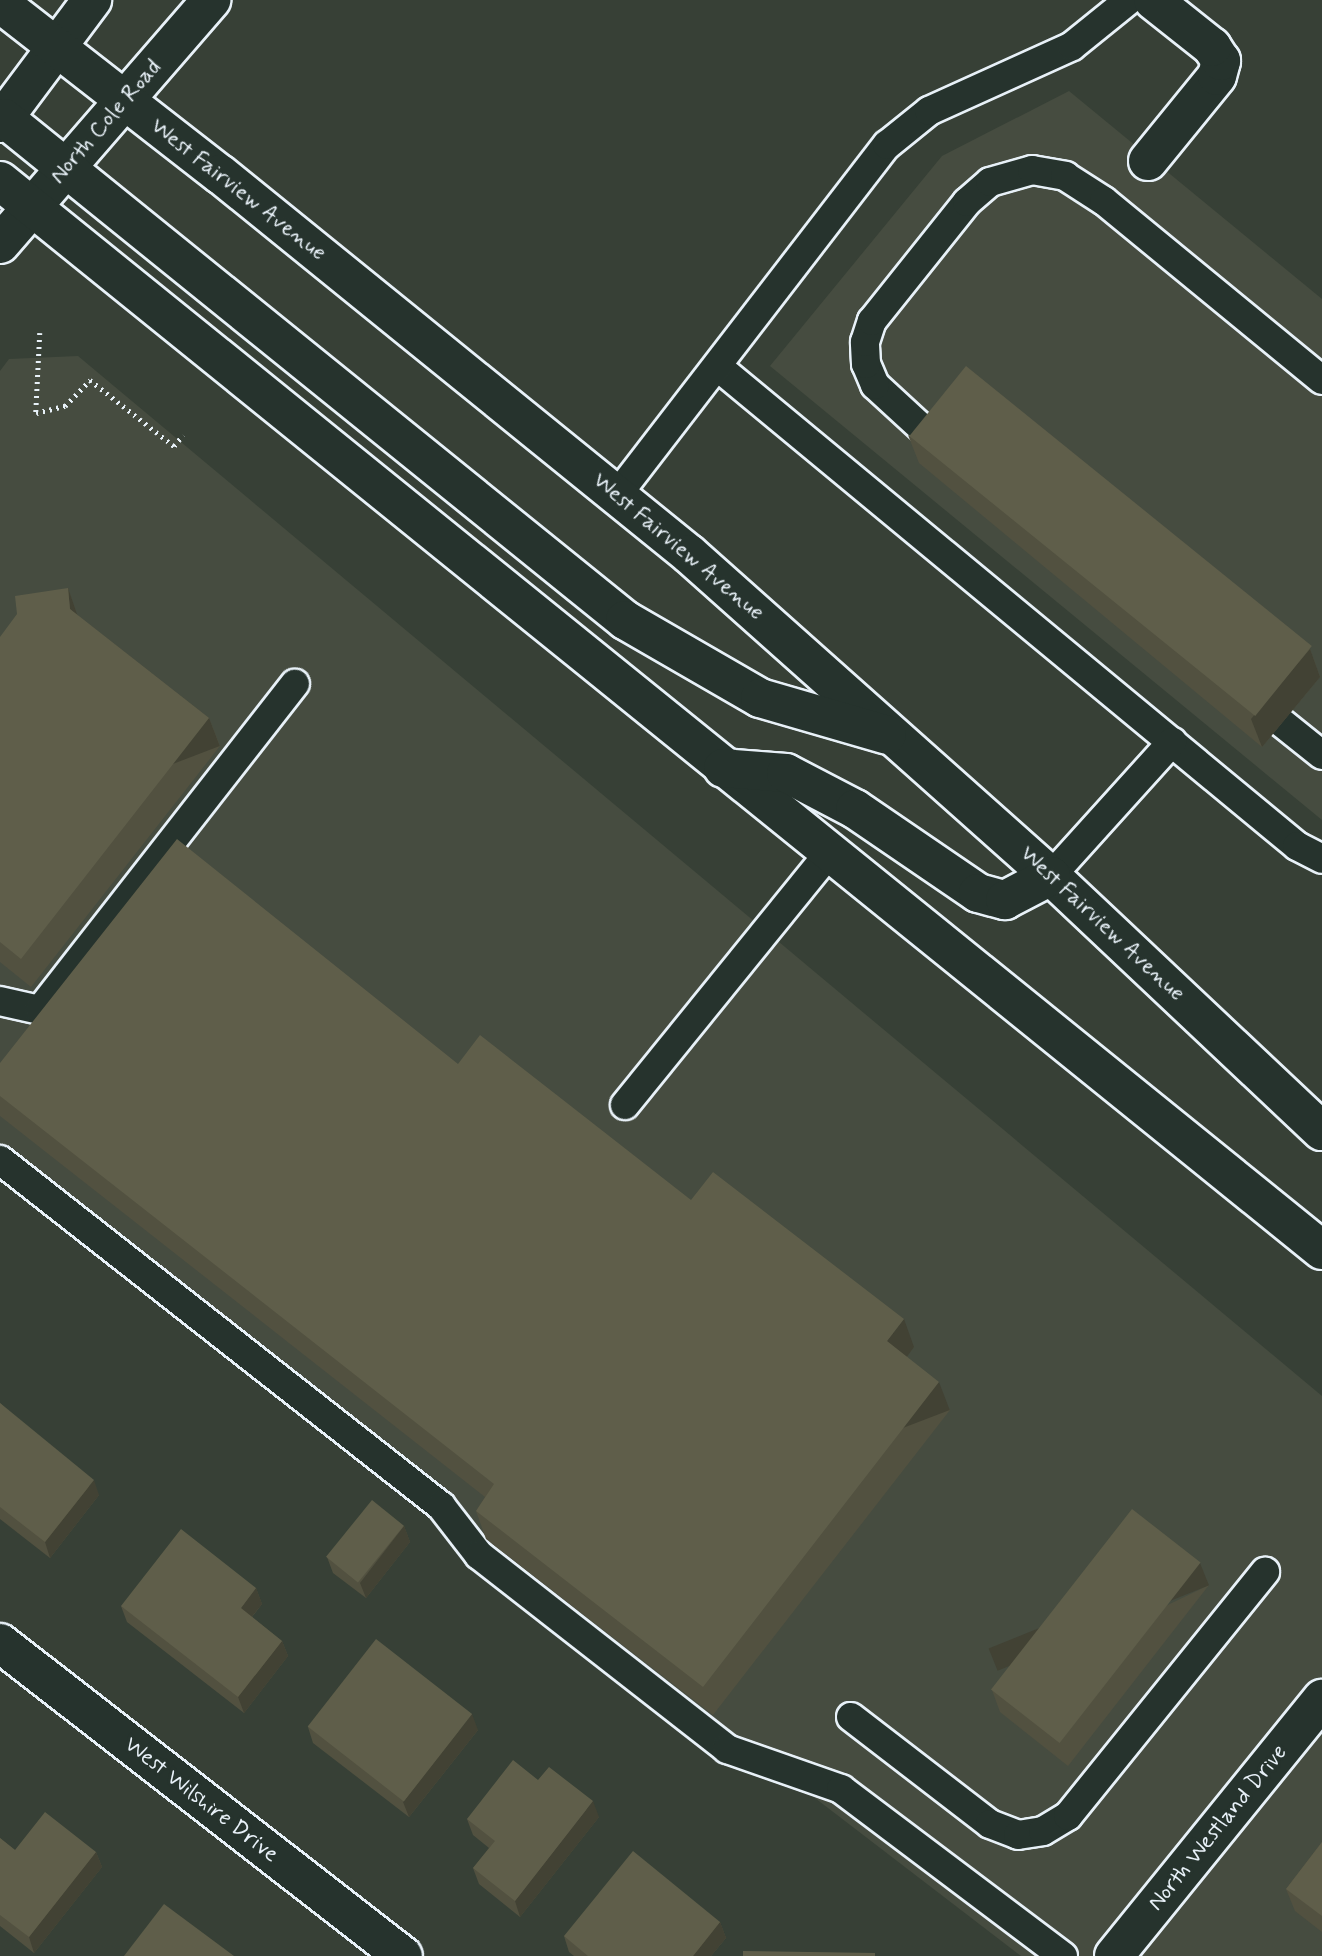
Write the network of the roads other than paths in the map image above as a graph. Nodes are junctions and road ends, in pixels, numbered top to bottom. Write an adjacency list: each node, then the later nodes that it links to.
1 (92, 0): 6 (main road)
2 (211, 0): 7 (main road, North Cole Road)
3 (1129, 0): 14 (lane)
4 (1153, 0): 10 (main road)
5 (0, 3): 6 (main road, West Fairview Avenue)
6 (57, 47): 7 (main road, West Fairview Avenue); 8 (main road)
7 (124, 100): 9 (main road, North Cole Road); 17 (main road, West Fairview Avenue)
8 (5, 109): 9 (main road)
9 (72, 160): 12 (main road, North Cole Road); 20 (main road)
10 (1148, 161)
11 (0, 181): 12 (main road)
12 (33, 206): 13 (main road, North Cole Road); 23 (main road)
13 (0, 244)
14 (717, 366): 17 (lane); 21 (lane)
15 (1322, 380): 16 (lane)
16 (937, 442)
17 (617, 495): 20 (main road, West Fairview Avenue)
18 (295, 684): 27 (lane)
19 (1282, 723): 22 (lane)
20 (899, 739): 26 (main road, West Fairview Avenue)
21 (1172, 742): 25 (lane); 26 (lane)
22 (1322, 755)
23 (723, 768): 24 (main road); 26 (main road)
24 (829, 853): 28 (lane); 31 (main road)
25 (1322, 859)
26 (1051, 876): 29 (main road, West Fairview Avenue)
27 (0, 1002)
28 (625, 1105)
29 (1322, 1131)
30 (0, 1160): 37 (lane)
31 (1322, 1250)
32 (1265, 1572): 35 (lane)
33 (0, 1643): 36 (main road, West Wilshire Drive)
34 (1322, 1699): 38 (main road, North Westland Drive)
35 (851, 1717)
36 (402, 1956)
37 (1063, 1956)
38 (1114, 1956)

